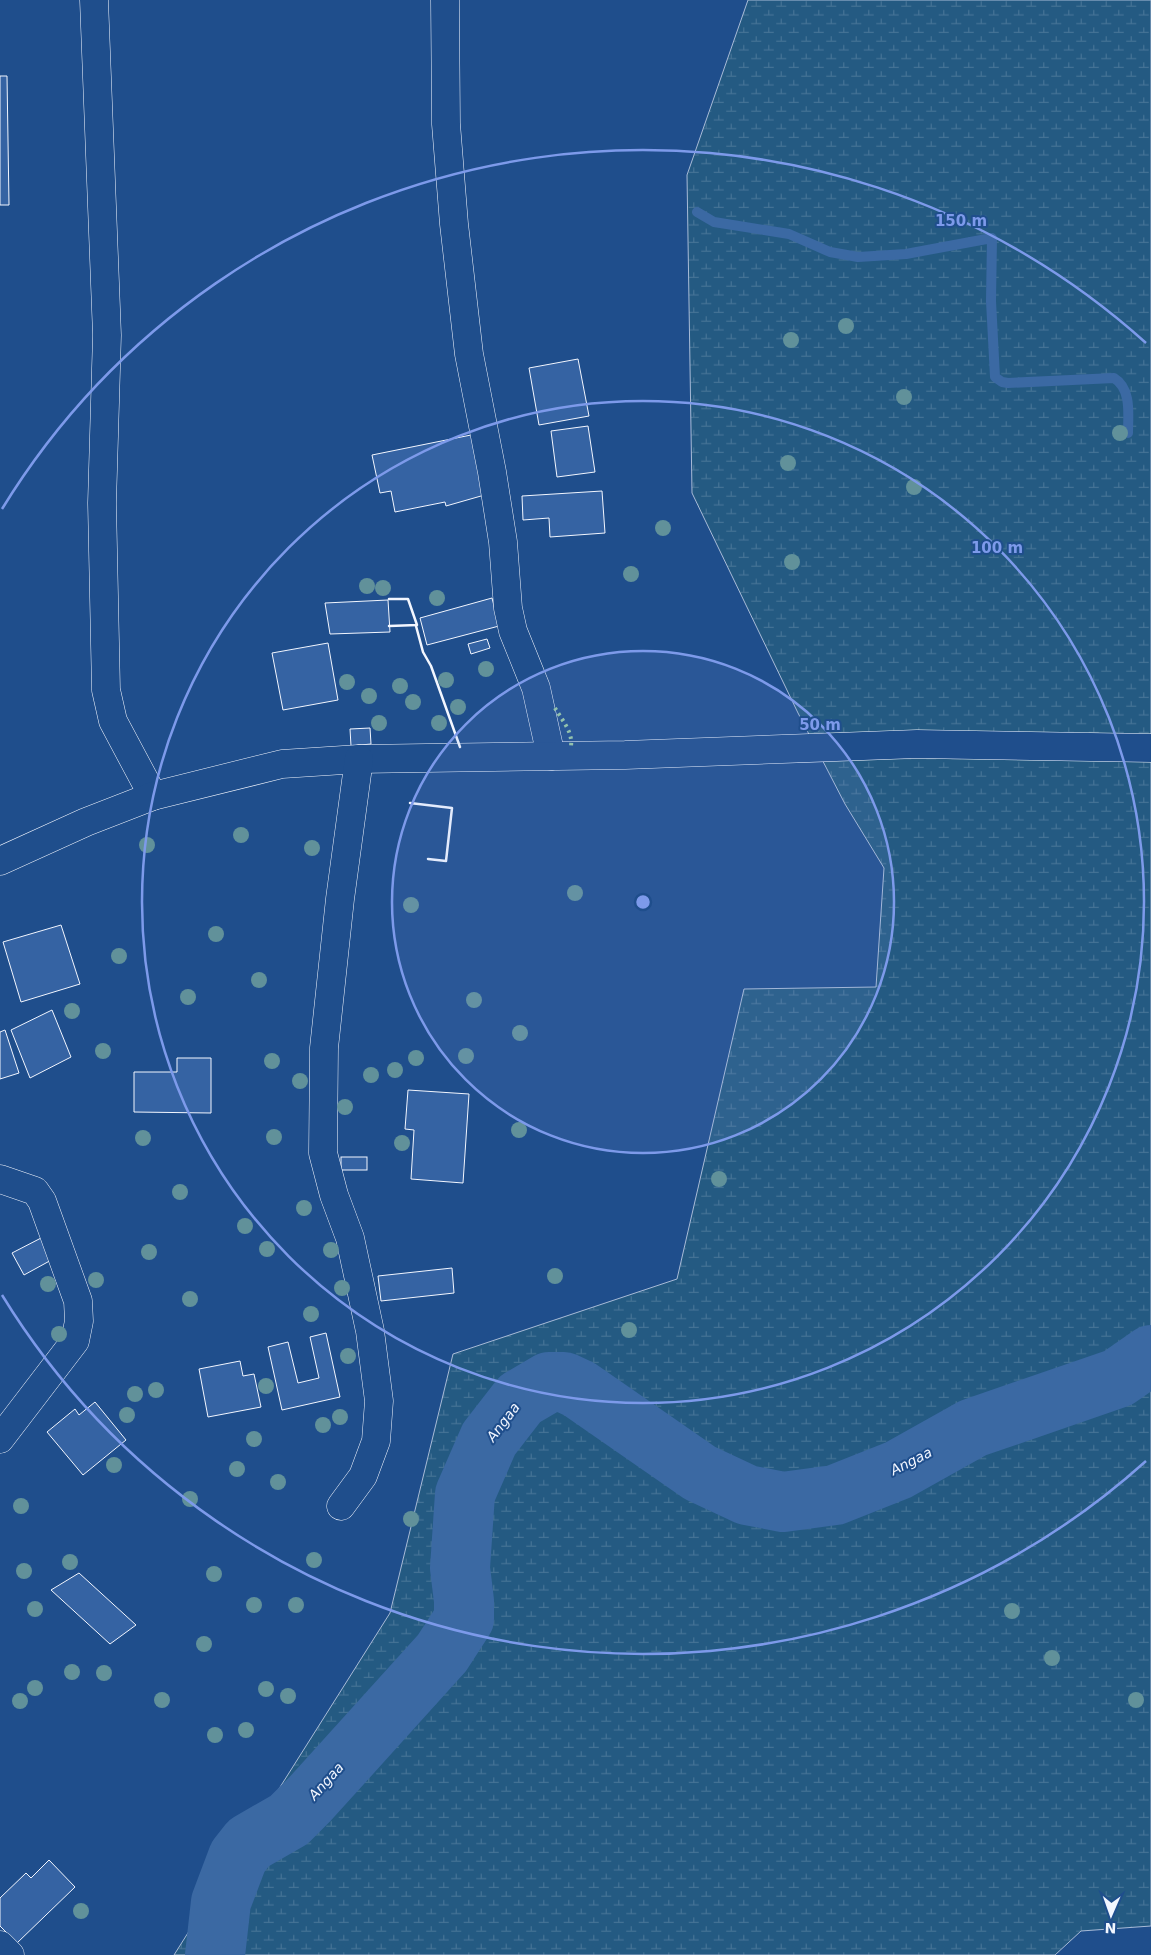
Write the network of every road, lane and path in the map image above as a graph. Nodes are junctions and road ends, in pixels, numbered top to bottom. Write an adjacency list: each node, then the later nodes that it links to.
1 (94, 0): 6 (street)
2 (445, 0): 4 (street)
3 (1151, 748): 4 (street)
4 (551, 756): 5 (street)
5 (359, 759): 6 (street); 10 (street)
6 (153, 796): 7 (street)
7 (0, 861)
8 (0, 1179): 9 (street)
9 (0, 1439)
10 (341, 1506)
11 (0, 1945): 12 (street)
12 (10, 1955)

